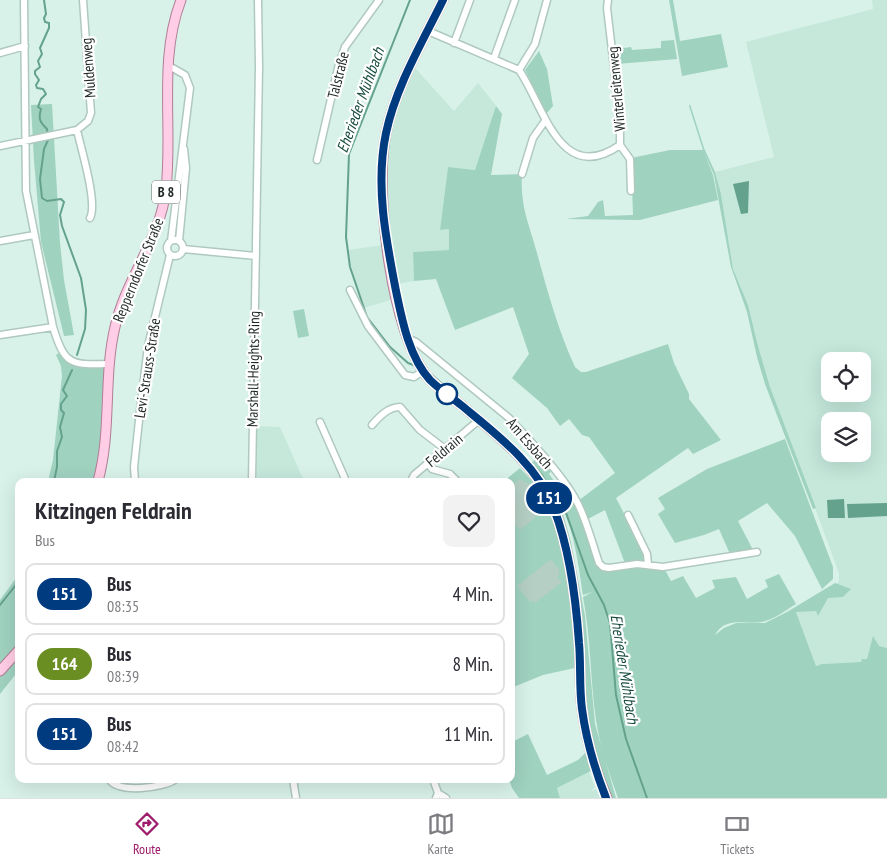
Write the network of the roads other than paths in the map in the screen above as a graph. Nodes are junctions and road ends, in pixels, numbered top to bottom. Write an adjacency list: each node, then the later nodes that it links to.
1 (24, 0): 13 (street)
2 (83, 0): 19 (street, Muldenweg)
3 (181, 0): 16 (main road, Repperndorfer Straße / B 8)
4 (258, 0): 34 (street, Marshall-Heights-Ring)
5 (379, 0): 24 (street, Talstraße)
6 (443, 0): 11 (main road)
7 (470, 0): 12 (street)
8 (515, 0): 15 (street)
9 (547, 0): 17 (street)
10 (608, 0): 21 (street, Winterleitenweg)
11 (428, 32): 12 (street); 38 (main road)
12 (454, 42): 15 (street)
13 (25, 46): 14 (street); 20 (street)
14 (0, 53)
15 (494, 58): 17 (street)
16 (169, 66): 23 (street, Levi-Strauss-Straße); 39 (main road, Repperndorfer Straße / B 8)
17 (519, 70): 18 (street, Winterleitenweg)
18 (545, 121): 21 (street, Winterleitenweg); 25 (street)
19 (77, 130): 20 (street); 27 (street)
20 (25, 140): 22 (street); 28 (street)
21 (620, 145): 26 (street)
22 (0, 146)
23 (183, 146): 30 (street, Levi-Strauss-Straße); 31 (street, Levi-Strauss-Straße)
24 (317, 160)
25 (522, 174)
26 (631, 191)
27 (90, 218)
28 (34, 235): 29 (street); 36 (street)
29 (0, 241)
30 (171, 241): 31 (street); 33 (street, Levi-Strauss-Straße)
31 (179, 241): 32 (street)
32 (183, 249): 33 (street); 34 (street)
33 (170, 255): 47 (street, Levi-Strauss-Straße)
34 (256, 256): 48 (street, Marshall-Heights-Ring)
35 (350, 290): 40 (street)
36 (53, 327): 37 (street); 39 (street)
37 (0, 335)
38 (409, 339): 40 (main road); 54 (street, Am Essbach)
39 (110, 364): 46 (main road, Repperndorfer Straße / B 8)
40 (423, 371): 41 (main road)
41 (479, 420): 44 (street, Feldrain); 63 (main road)
42 (320, 422): 49 (street)
43 (372, 425): 44 (street)
44 (445, 449): 45 (street, Feldrain)
45 (428, 463): 50 (street, Feldrain); 51 (street)
46 (99, 478)
47 (135, 478)
48 (252, 478)
49 (345, 478)
50 (413, 478)
51 (454, 478)
52 (628, 515): 54 (street)
53 (757, 552): 54 (street, Am Essbach)
54 (648, 566)
55 (15, 654): 56 (main road)
56 (0, 671)
57 (113, 783): 58 (street)
58 (167, 783)
59 (294, 783): 61 (street)
60 (437, 795): 62 (street)
61 (296, 798)
62 (446, 798)
63 (606, 798)

